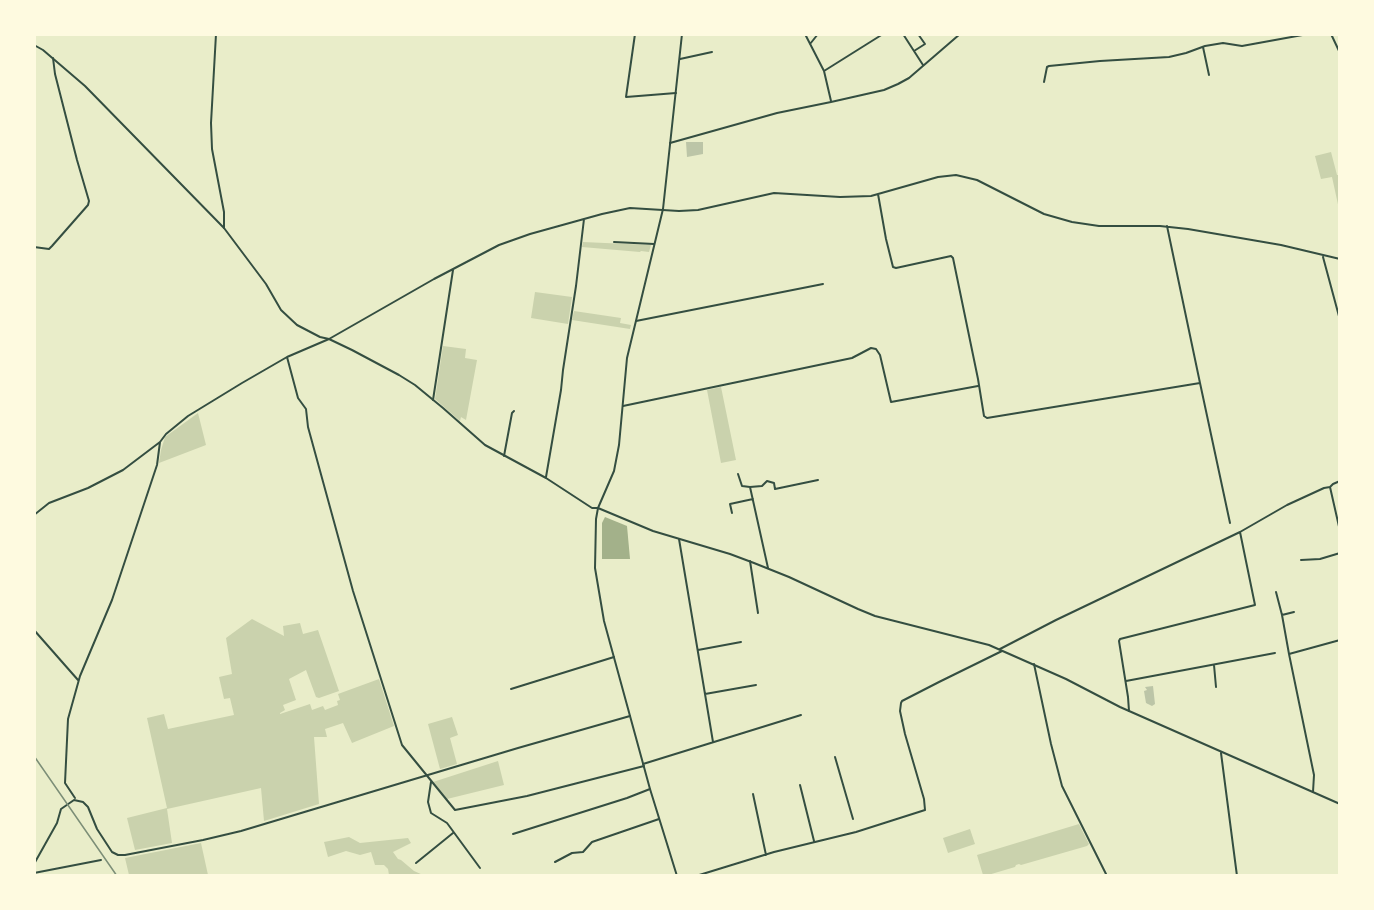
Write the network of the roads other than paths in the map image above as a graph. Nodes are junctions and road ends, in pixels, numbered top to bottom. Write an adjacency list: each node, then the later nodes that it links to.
1 (216, 34): 31 (street)
2 (634, 34): 24 (street)
3 (682, 34): 19 (street)
4 (805, 34): 12 (street)
5 (819, 34): 12 (street)
6 (884, 34): 21 (street)
7 (903, 34): 15 (street)
8 (918, 34): 15 (street)
9 (960, 34): 20 (street)
10 (1308, 34): 14 (street)
11 (1331, 34): 17 (street)
12 (810, 44): 21 (street)
13 (34, 45): 18 (street)
14 (1203, 47): 22 (street); 23 (street)
15 (914, 51): 20 (street)
16 (712, 52): 19 (street)
17 (1340, 53)
18 (52, 58): 31 (street); 34 (street)
19 (680, 59): 24 (street)
20 (923, 65): 25 (street)
21 (824, 71): 25 (street)
22 (1209, 75)
23 (1044, 82)
24 (676, 93): 26 (street)
25 (831, 102): 26 (street)
26 (670, 143): 28 (street)
27 (878, 194): 28 (street); 30 (street); 44 (street)
28 (663, 209): 29 (street); 33 (street)
29 (584, 219): 37 (street); 51 (street)
30 (1167, 226): 35 (street); 43 (street)
31 (224, 228): 41 (street)
32 (614, 242): 33 (street)
33 (654, 244): 40 (street)
34 (34, 247)
35 (1323, 256): 36 (street); 39 (street)
36 (1340, 260)
37 (453, 270): 41 (street); 45 (street)
38 (823, 284): 40 (street)
39 (1340, 320)
40 (636, 321): 46 (street)
41 (329, 339): 42 (street); 45 (street)
42 (287, 357): 48 (street); 95 (street)
43 (1200, 383): 44 (street); 60 (street)
44 (978, 386): 46 (street)
45 (434, 400): 49 (street)
46 (622, 407): 57 (street)
47 (514, 411): 49 (street)
48 (160, 442): 59 (street); 82 (street)
49 (504, 456): 51 (street)
50 (738, 474): 54 (street)
51 (546, 477): 57 (street)
52 (818, 480): 54 (street)
53 (1340, 481): 55 (street)
54 (750, 488): 56 (street)
55 (1330, 488): 61 (street); 62 (street)
56 (753, 499): 58 (street); 67 (street)
57 (598, 508): 63 (street); 79 (street)
58 (732, 513)
59 (34, 515)
60 (1230, 523)
61 (1340, 531)
62 (1240, 532): 76 (street); 83 (street)
63 (679, 539): 66 (street); 75 (street)
64 (1340, 553): 65 (street)
65 (1301, 560)
66 (750, 561): 67 (street); 70 (street)
67 (768, 568): 76 (street)
68 (1276, 592): 71 (street)
69 (1294, 612): 71 (street)
70 (758, 613)
71 (1282, 615): 78 (street)
72 (34, 630): 82 (street)
73 (1340, 640): 78 (street)
74 (741, 642): 75 (street)
75 (698, 650): 87 (street)
76 (1001, 650): 80 (street); 106 (street)
77 (1275, 653): 81 (street)
78 (1289, 654): 99 (street)
79 (615, 657): 86 (street); 90 (street)
80 (1034, 664): 88 (street); 120 (street)
81 (1214, 665): 83 (street); 85 (street)
82 (78, 680): 101 (street)
83 (1126, 681): 88 (street)
84 (756, 685): 87 (street)
85 (1216, 687)
86 (510, 689)
87 (705, 694): 91 (street)
88 (1129, 711): 92 (street)
89 (801, 714): 91 (street)
90 (630, 716): 94 (street); 95 (street)
91 (713, 742): 94 (street)
92 (1221, 753): 99 (street); 121 (street)
93 (835, 757): 104 (street)
94 (643, 765): 96 (street); 98 (street)
95 (426, 776): 96 (street); 101 (street)
96 (431, 782): 107 (street)
97 (800, 785): 109 (street)
98 (650, 789): 103 (street); 108 (street)
99 (1313, 792): 102 (street)
100 (753, 794): 110 (street)
101 (76, 799): 113 (street)
102 (1340, 804)
103 (659, 819): 114 (street); 118 (street)
104 (853, 819)
105 (855, 826): 106 (street)
106 (856, 832): 109 (street)
107 (453, 833): 115 (street); 116 (street)
108 (513, 834)
109 (814, 842): 110 (street)
110 (766, 855): 119 (street)
111 (34, 856): 113 (street)
112 (101, 860): 117 (street)
113 (35, 862)
114 (555, 862)
115 (416, 863)
116 (480, 868)
117 (34, 873)
118 (677, 876)
119 (696, 876)
120 (1107, 876)
121 (1237, 876)

